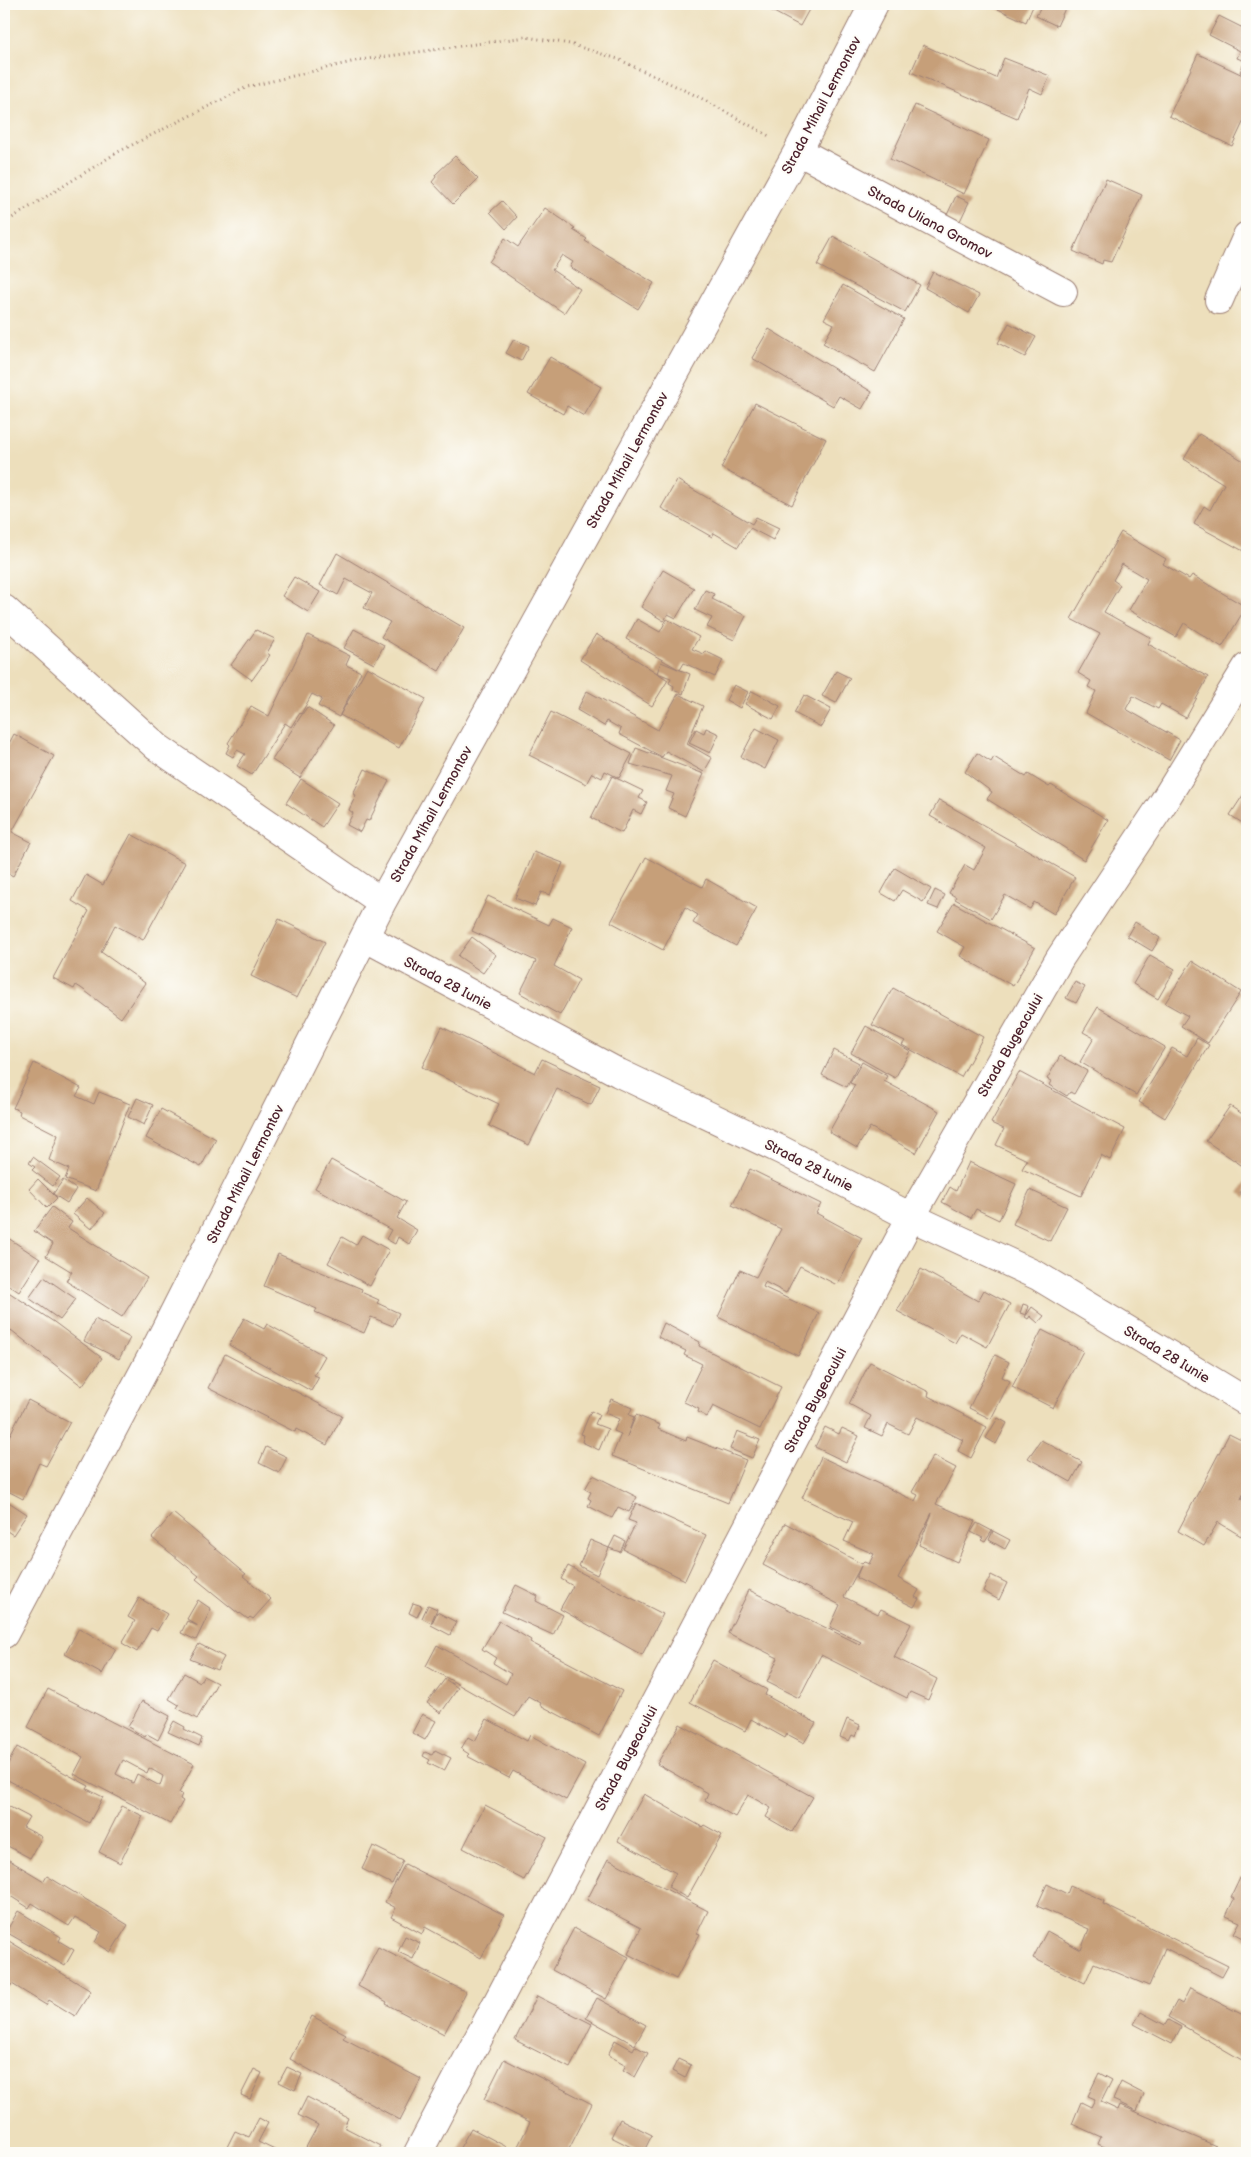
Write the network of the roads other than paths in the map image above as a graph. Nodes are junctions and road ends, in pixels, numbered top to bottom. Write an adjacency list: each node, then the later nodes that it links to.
1 (874, 4): 2 (street, Strada Mihail Lermontov)
2 (798, 151): 4 (street, Strada Uliana Gromov); 8 (street, Strada Mihail Lermontov)
3 (1247, 236): 5 (street)
4 (1062, 292)
5 (1218, 300)
6 (4, 609): 8 (street)
7 (1247, 667): 10 (street, Strada Bugeacului)
8 (382, 902): 9 (street, Strada Mihail Lermontov)
9 (366, 938): 10 (street, Strada 28 Iunie); 12 (street, Strada Mihail Lermontov)
10 (912, 1217): 11 (street, Strada 28 Iunie); 13 (street, Strada Bugeacului)
11 (1247, 1402)
12 (4, 1634)
13 (418, 2153)

